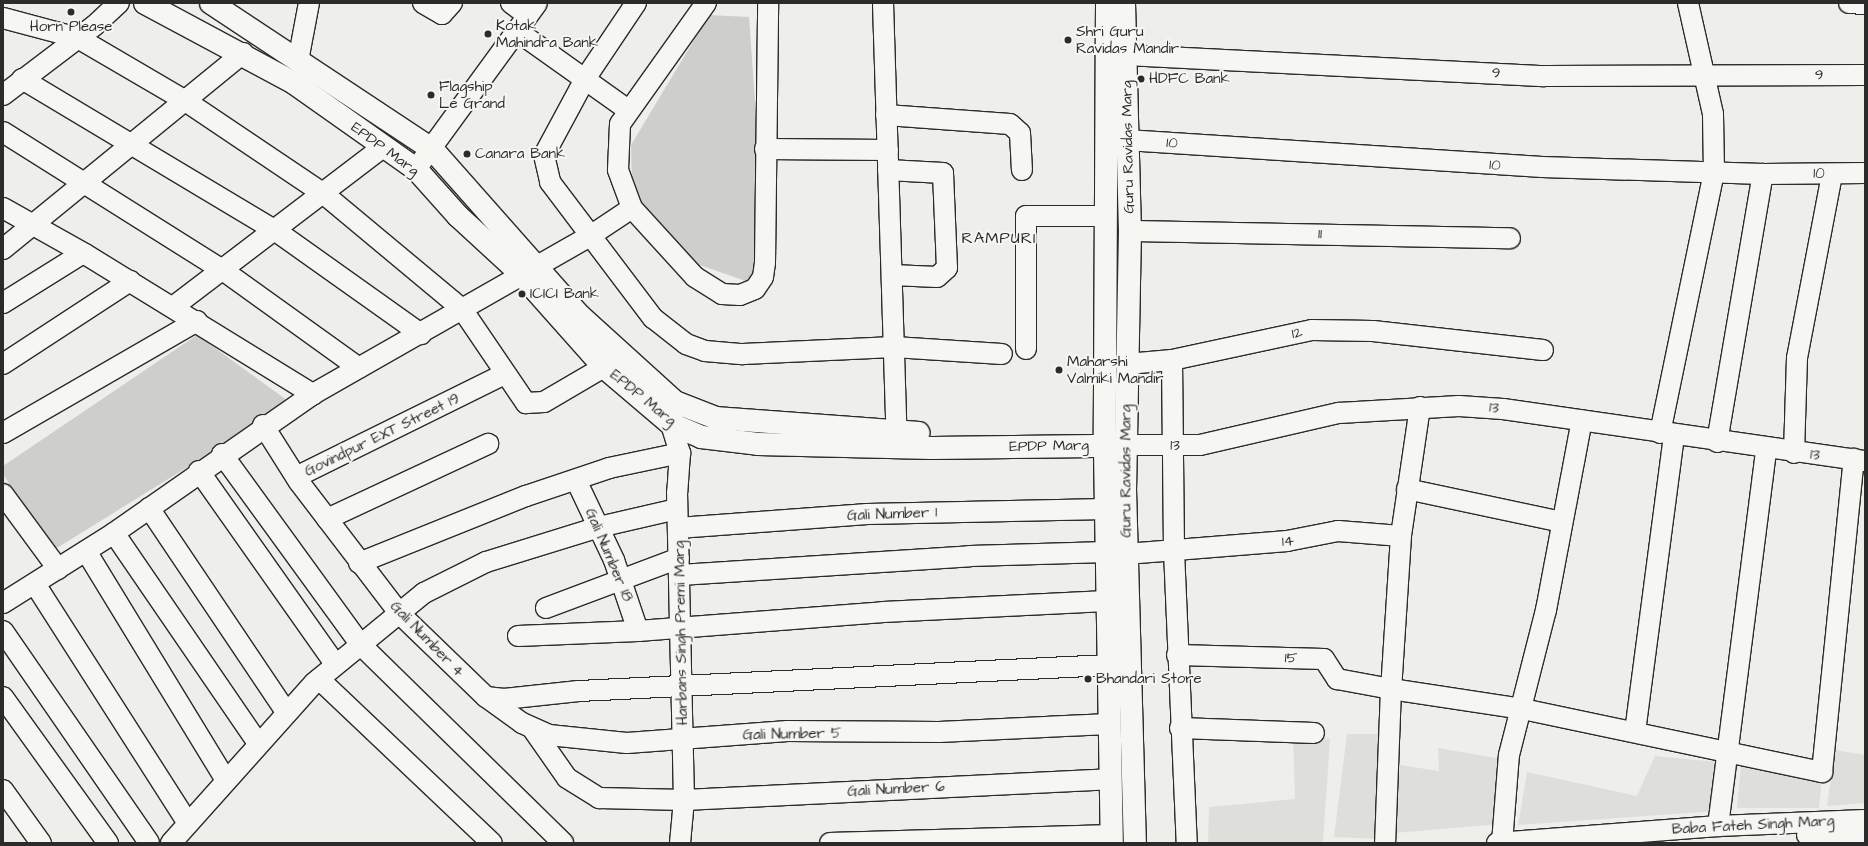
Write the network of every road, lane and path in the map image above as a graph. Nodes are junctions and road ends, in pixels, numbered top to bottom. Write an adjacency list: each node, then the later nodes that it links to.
1 (119, 3): 19 (street)
2 (145, 3): 20 (main road, EPDP Marg)
3 (211, 3): 22 (main road, EPDP Marg)
4 (309, 3): 22 (street)
5 (423, 3): 6 (street)
6 (452, 3)
7 (511, 3): 17 (street)
8 (636, 3): 24 (street)
9 (706, 3): 29 (street)
10 (768, 3): 35 (street)
11 (883, 3): 30 (street)
12 (1108, 3): 49 (main road, Guru Ravidas Marg)
13 (1124, 3): 21 (main road, Guru Ravidas Marg)
14 (1688, 3): 25 (street)
15 (1849, 3): 16 (street)
16 (1865, 4)
17 (527, 17): 24 (street); 36 (street)
18 (3, 18): 19 (street)
19 (78, 38): 26 (street); 28 (street)
20 (243, 53): 28 (street); 34 (main road, EPDP Marg)
21 (1126, 56): 25 (street, 9); 32 (main road, Guru Ravidas Marg)
22 (298, 60): 36 (main road, EPDP Marg)
23 (1865, 74): 25 (street, 9)
24 (585, 78): 29 (street); 53 (street)
25 (1706, 78): 41 (street)
26 (22, 79): 27 (street); 33 (street)
27 (3, 95)
28 (184, 100): 33 (street); 46 (street)
29 (628, 110): 48 (street)
30 (886, 115): 37 (street); 40 (street)
31 (3, 132): 45 (street)
32 (1126, 140): 41 (street, 10); 52 (main road, Guru Ravidas Marg)
33 (133, 142): 45 (street); 51 (street)
34 (383, 147): 38 (main road, EPDP Marg); 46 (street)
35 (766, 149): 37 (street); 48 (street)
36 (433, 150): 38 (street); 57 (main road, EPDP Marg)
37 (888, 150): 39 (street)
38 (416, 169): 57 (main road, EPDP Marg)
39 (888, 170): 59 (street); 59 (street)
40 (1022, 170)
41 (1714, 172): 43 (street, 10); 83 (street)
42 (1865, 173): 44 (street, 10)
43 (1763, 174): 44 (street, 10); 85 (street)
44 (1832, 174): 91 (street)
45 (86, 182): 50 (street); 58 (street)
46 (324, 194): 51 (street); 63 (street)
47 (3, 208): 50 (street)
48 (632, 208): 53 (street)
49 (1106, 216): 67 (street); 87 (main road, Guru Ravidas Marg)
50 (34, 226): 55 (street); 56 (street)
51 (276, 231): 58 (street); 65 (street)
52 (1130, 231): 54 (street, 11); 72 (main road, Guru Ravidas Marg)
53 (590, 236): 57 (street); 66 (street)
54 (1510, 238)
55 (3, 249)
56 (83, 253): 60 (street); 61 (street)
57 (528, 270): 63 (street); 73 (main road, EPDP Marg); 77 (main road, EPDP Marg)
58 (224, 271): 62 (street); 74 (street)
59 (892, 275): 66 (street)
60 (130, 281): 62 (street); 71 (street)
61 (3, 302)
62 (173, 307): 64 (street)
63 (462, 309): 65 (street); 75 (street)
64 (197, 321): 76 (street); 82 (street)
65 (421, 334): 74 (street)
66 (894, 348): 69 (street); 84 (street)
67 (1026, 349)
68 (1543, 350): 70 (street, 12)
69 (1002, 354)
70 (1172, 360): 72 (street, 12); 88 (street)
71 (3, 364)
72 (1127, 364): 87 (main road, Guru Ravidas Marg)
73 (604, 367): 75 (street); 80 (main road, EPDP Marg)
74 (359, 368): 76 (street)
75 (504, 374): 95 (street, Govindpur EXT Street 19)
76 (313, 394): 81 (street)
77 (674, 402): 80 (street); 84 (main road, EPDP Marg)
78 (1420, 407): 79 (street, 13); 88 (street, 13); 97 (street)
79 (1582, 420): 83 (street, 13); 103 (street)
80 (671, 424): 84 (main road, EPDP Marg); 90 (street, Harbans Singh Premi Marg)
81 (263, 425): 92 (street); 95 (street, Gali Number 4)
82 (3, 433)
83 (1667, 434): 85 (street, 13); 137 (street)
84 (898, 440): 87 (main road, EPDP Marg)
85 (1717, 442): 89 (street, 13)
86 (488, 444): 102 (street)
87 (1115, 444): 88 (street, 13); 100 (main road, Guru Ravidas Marg); 109 (main road, Guru Ravidas Marg)
88 (1176, 447): 108 (street)
89 (1766, 449): 91 (street, 13); 141 (street)
90 (680, 453): 96 (street); 101 (street, Harbans Singh Premi Marg)
91 (1794, 453): 93 (street, 13)
92 (222, 454): 94 (street); 123 (street)
93 (1860, 460): 141 (street)
94 (199, 471): 99 (street); 126 (street)
95 (296, 477): 102 (street, Gali Number 4)
96 (576, 480): 104 (street, Gali Number 18); 110 (street)
97 (1407, 489): 103 (street); 106 (street)
98 (3, 494): 112 (street)
99 (149, 508): 105 (street); 133 (street)
100 (1106, 509): 101 (street, Gali Number 1); 109 (main road, Guru Ravidas Marg)
101 (678, 518): 104 (street, Gali Number 1); 111 (street, Harbans Singh Premi Marg)
102 (327, 519): 110 (street, Gali Number 4)
103 (1562, 522): 132 (street)
104 (598, 528): 113 (street, Gali Number 18); 118 (street, Gali Number 1)
105 (114, 533): 107 (street); 140 (street)
106 (1401, 536): 108 (street, 14); 129 (street)
107 (86, 551): 112 (street); 142 (street)
108 (1174, 551): 109 (street, 14); 124 (street)
109 (1117, 553): 111 (street, 14); 116 (main road, Guru Ravidas Marg); 159 (main road, Guru Ravidas Marg)
110 (359, 563): 118 (street, Gali Number 4)
111 (680, 567): 113 (street, 14); 119 (street, Harbans Singh Premi Marg)
112 (58, 568): 114 (street)
113 (622, 579): 117 (street, 14); 121 (street, Gali Number 18)
114 (35, 584): 115 (street); 147 (street)
115 (5, 599)
116 (1107, 601): 119 (street); 125 (main road, Guru Ravidas Marg)
117 (546, 608)
118 (399, 613): 123 (street, Gali Number 1); 131 (street, Gali Number 4)
119 (681, 628): 121 (street); 128 (street, Harbans Singh Premi Marg)
120 (3, 630): 153 (street)
121 (638, 632): 122 (street)
122 (518, 636)
123 (361, 645): 126 (street, Gali Number 1); 156 (street)
124 (1177, 655): 129 (street, 15); 136 (street)
125 (1109, 665): 128 (street); 134 (main road, Guru Ravidas Marg)
126 (336, 666): 127 (street, Gali Number 1)
127 (319, 679): 133 (street, Gali Number 1); 155 (street)
128 (677, 687): 131 (street); 139 (street, Harbans Singh Premi Marg)
129 (1391, 689): 132 (street); 161 (street)
130 (3, 697): 152 (street)
131 (486, 697): 135 (street, Gali Number 5)
132 (1523, 709): 137 (street); 163 (street)
133 (286, 712): 140 (street, Gali Number 1)
134 (1110, 724): 139 (street, Gali Number 5); 143 (main road, Guru Ravidas Marg)
135 (532, 728): 139 (street, Gali Number 5); 145 (street, Gali Number 6)
136 (1180, 728): 138 (street); 160 (street)
137 (1635, 732): 141 (street)
138 (1314, 733)
139 (684, 738): 145 (street, Harbans Singh Premi Marg)
140 (258, 743): 142 (street, Gali Number 1)
141 (1728, 752): 148 (street)
142 (226, 779): 147 (street, Gali Number 1)
143 (1109, 779): 145 (street, Gali Number 6); 150 (main road, Guru Ravidas Marg)
144 (3, 790): 151 (street)
145 (684, 800): 157 (street, Harbans Singh Premi Marg)
146 (1865, 820): 148 (street, Baba Fateh Singh Marg)
147 (188, 823): 154 (street, Gali Number 1)
148 (1718, 826): 163 (street, Baba Fateh Singh Marg)
149 (1865, 835): 164 (street, Baba Fateh Singh Marg)
150 (1112, 839): 158 (street)
151 (41, 843)
152 (108, 843)
153 (149, 843)
154 (171, 843)
155 (492, 843)
156 (563, 843)
157 (680, 843)
158 (830, 843)
159 (1135, 843)
160 (1187, 843)
161 (1385, 843)
162 (1497, 843): 163 (street, Baba Fateh Singh Marg)
163 (1502, 843)
164 (1633, 843)

